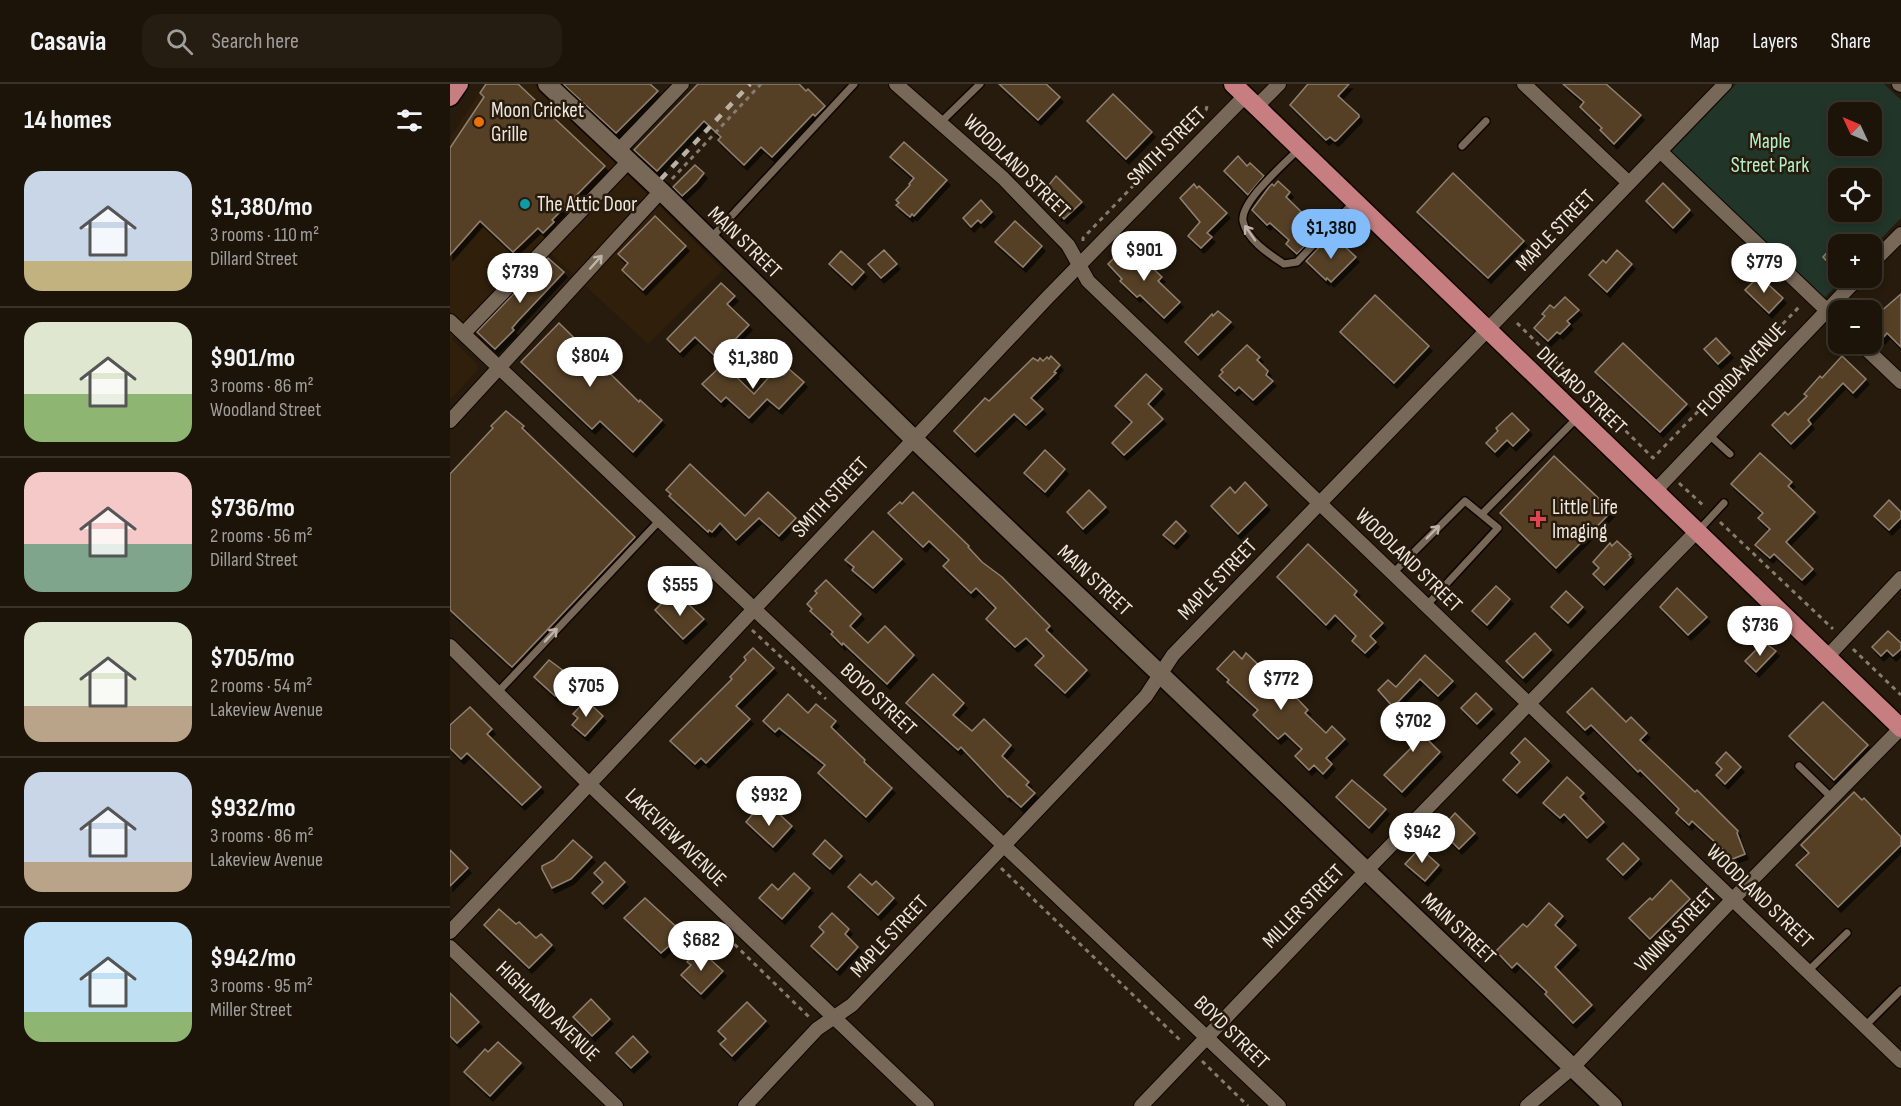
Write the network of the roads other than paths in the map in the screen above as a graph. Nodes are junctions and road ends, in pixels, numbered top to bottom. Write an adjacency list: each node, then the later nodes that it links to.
1 (459, 84): 11 (main road)
2 (547, 84): 17 (main road, MAIN STREET)
3 (682, 84): 17 (street)
4 (854, 84): 22 (lane)
5 (896, 84): 13 (street, WOODLAND STREET)
6 (980, 84): 13 (lane)
7 (1279, 84): 10 (street, SMITH STREET)
8 (1524, 84): 18 (street)
9 (1725, 84): 16 (street, MAPLE STREET)
10 (1245, 96): 15 (main road, DILLARD STREET); 24 (street, SMITH STREET)
11 (450, 97)
12 (1486, 121): 14 (lane)
13 (941, 122): 24 (street, WOODLAND STREET)
14 (1462, 146)
15 (1299, 149): 20 (main road, DILLARD STREET); 20 (lane, one-way to 15)
16 (1660, 151): 18 (street, MAPLE STREET); 26 (street)
17 (624, 156): 19 (main road, MAIN STREET); 29 (street)
18 (1629, 183): 28 (street, MAPLE STREET)
19 (661, 191): 22 (main road, MAIN STREET); 31 (street, one-way to 19)
20 (1354, 202): 28 (main road, DILLARD STREET)
21 (1901, 234): 23 (street)
22 (710, 239): 36 (main road, MAIN STREET)
23 (1882, 253)
24 (1079, 264): 36 (street, SMITH STREET); 40 (street, WOODLAND STREET)
25 (1848, 288): 26 (street, FLORIDA AVENUE)
26 (1826, 309): 35 (street, FLORIDA AVENUE)
27 (450, 321): 29 (street, BOYD STREET)
28 (1487, 330): 33 (main road, DILLARD STREET); 40 (street, MAPLE STREET)
29 (464, 333): 31 (street, BOYD STREET)
30 (1872, 354): 32 (street)
31 (501, 368): 34 (street); 42 (street, BOYD STREET)
32 (1901, 382)
33 (1578, 417): 38 (main road, DILLARD STREET); 41 (lane)
34 (450, 422)
35 (1708, 434): 37 (lane); 38 (street, FLORIDA AVENUE)
36 (913, 438): 47 (street, SMITH STREET); 50 (main road, MAIN STREET)
37 (1730, 454)
38 (1655, 491): 43 (main road, DILLARD STREET)
39 (1724, 503): 43 (lane)
40 (1319, 505): 44 (street, WOODLAND STREET); 50 (street, MAPLE STREET)
41 (1482, 514): 44 (lane, one-way to 41); 46 (lane)
42 (660, 520): 47 (street, BOYD STREET); 51 (lane, one-way to 42)
43 (1697, 531): 49 (main road, DILLARD STREET); 52 (street, MILLER STREET)
44 (1392, 574): 46 (street, WOODLAND STREET)
45 (1901, 578): 49 (street)
46 (1426, 606): 52 (street, WOODLAND STREET)
47 (754, 609): 55 (street, SMITH STREET); 57 (street, BOYD STREET)
48 (450, 646): 51 (street, LAKEVIEW AVENUE)
49 (1827, 656): 53 (main road, DILLARD STREET)
50 (1161, 674): 57 (street, MAPLE STREET); 58 (main road, MAIN STREET)
51 (498, 693): 55 (street, LAKEVIEW AVENUE)
52 (1529, 704): 58 (street, MILLER STREET); 59 (street, WOODLAND STREET)
53 (1901, 728): 56 (street, VINING STREET)
54 (1799, 766): 56 (lane)
55 (588, 783): 60 (street, SMITH STREET); 65 (street, LAKEVIEW AVENUE)
56 (1832, 798): 59 (street, VINING STREET)
57 (1004, 846): 65 (street, MAPLE STREET); 67 (street, BOYD STREET)
58 (1366, 871): 67 (street, MILLER STREET); 69 (main road, MAIN STREET)
59 (1733, 899): 63 (street, WOODLAND STREET); 69 (street, VINING STREET)
60 (450, 932)
61 (1847, 933): 63 (lane)
62 (450, 947): 70 (street, HIGHLAND AVENUE)
63 (1808, 971): 66 (street, WOODLAND STREET)
64 (1901, 990): 66 (lane)
65 (834, 1017): 71 (street, MAPLE STREET); 72 (street, LAKEVIEW AVENUE)
66 (1864, 1026): 68 (street, WOODLAND STREET)
67 (1208, 1036): 73 (street, MILLER STREET); 74 (street, BOYD STREET)
68 (1901, 1061)
69 (1573, 1067): 75 (street, VINING STREET); 76 (main road, MAIN STREET)
70 (616, 1106)
71 (746, 1106)
72 (927, 1106)
73 (1141, 1106)
74 (1279, 1106)
75 (1527, 1106)
76 (1613, 1106)

